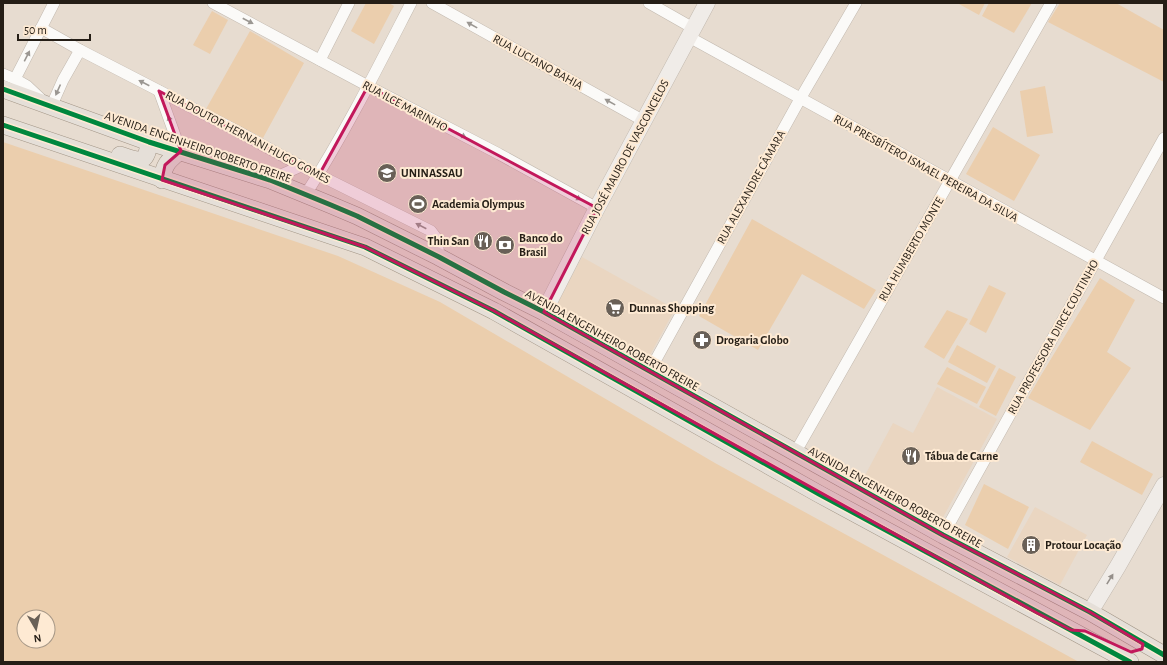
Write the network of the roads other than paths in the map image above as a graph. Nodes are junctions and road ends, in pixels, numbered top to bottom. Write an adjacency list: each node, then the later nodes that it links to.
1 (54, 3): 10 (street)
2 (213, 3): 13 (street, RUA ILCE MARINHO, one-way to 13)
3 (349, 3): 13 (street)
4 (411, 3): 16 (street)
5 (432, 3): 20 (street, RUA LUCIANO BAHIA, one-way to 5)
6 (650, 3): 11 (street, RUA PRESBÍTERO ISMAEL PEREIRA DA SILVA)
7 (706, 3): 11 (street, RUA JOSÉ MAURO DE VASCONCELOS)
8 (856, 3): 18 (street, RUA ALEXANDRE CÂMARA)
9 (1051, 3): 30 (street, RUA HUMBERTO MONTE)
10 (41, 28): 12 (street, RUA DOUTOR HERNANI HUGO GOMES); 15 (street, one-way to 10)
11 (691, 32): 18 (street, RUA PRESBÍTERO ISMAEL PEREIRA DA SILVA); 20 (street, RUA JOSÉ MAURO DE VASCONCELOS)
12 (80, 50): 17 (street, RUA DOUTOR HERNANI HUGO GOMES, one-way to 12); 19 (street, one-way to 19)
13 (320, 60): 16 (street, RUA ILCE MARINHO)
14 (3, 74): 15 (street)
15 (9, 84): 19 (main road, AVENIDA ENGENHEIRO ROBERTO FREIRE)
16 (368, 86): 27 (street); 32 (street, RUA ILCE MARINHO, one-way to 32)
17 (159, 90): 25 (street, one-way to 17); 26 (street, RUA DOUTOR HERNANI HUGO GOMES)
18 (800, 98): 30 (street, RUA PRESBÍTERO ISMAEL PEREIRA DA SILVA); 37 (street, RUA ALEXANDRE CÂMARA)
19 (48, 106): 23 (main road, AVENIDA ENGENHEIRO ROBERTO FREIRE)
20 (644, 121): 32 (street, RUA JOSÉ MAURO DE VASCONCELOS)
21 (3, 125): 24 (main road)
22 (1164, 138): 34 (street, RUA PROFESSORA DIRCE COUTINHO)
23 (149, 142): 24 (main road); 25 (main road, AVENIDA ENGENHEIRO ROBERTO FREIRE)
24 (74, 149): 28 (main road)
25 (180, 151): 28 (main road); 29 (main road, AVENIDA ENGENHEIRO ROBERTO FREIRE)
26 (301, 166): 27 (street, RUA DOUTOR HERNANI HUGO GOMES); 29 (street)
27 (319, 174): 31 (street); 33 (street, RUA DOUTOR HERNANI HUGO GOMES, one-way to 27)
28 (162, 180): 42 (main road)
29 (270, 180): 31 (main road, AVENIDA ENGENHEIRO ROBERTO FREIRE)
30 (950, 182): 34 (street, RUA PRESBÍTERO ISMAEL PEREIRA DA SILVA); 38 (street, RUA HUMBERTO MONTE)
31 (306, 194): 33 (main road, AVENIDA ENGENHEIRO ROBERTO FREIRE)
32 (598, 208): 36 (street, RUA JOSÉ MAURO DE VASCONCELOS)
33 (439, 256): 36 (main road, AVENIDA ENGENHEIRO ROBERTO FREIRE)
34 (1096, 262): 35 (street, RUA PRESBÍTERO ISMAEL PEREIRA DA SILVA); 40 (street, RUA PROFESSORA DIRCE COUTINHO)
35 (1164, 298)
36 (544, 312): 37 (main road, AVENIDA ENGENHEIRO ROBERTO FREIRE)
37 (649, 372): 38 (main road, AVENIDA ENGENHEIRO ROBERTO FREIRE)
38 (795, 453): 40 (main road, AVENIDA ENGENHEIRO ROBERTO FREIRE)
39 (1164, 485): 41 (street, one-way to 39)
40 (943, 535): 41 (main road, AVENIDA ENGENHEIRO ROBERTO FREIRE)
41 (1090, 612): 43 (main road, AVENIDA ENGENHEIRO ROBERTO FREIRE)
42 (1071, 630): 43 (main road); 45 (main road)
43 (1143, 644): 44 (main road, AVENIDA ENGENHEIRO ROBERTO FREIRE)
44 (1164, 655)
45 (1130, 662)

